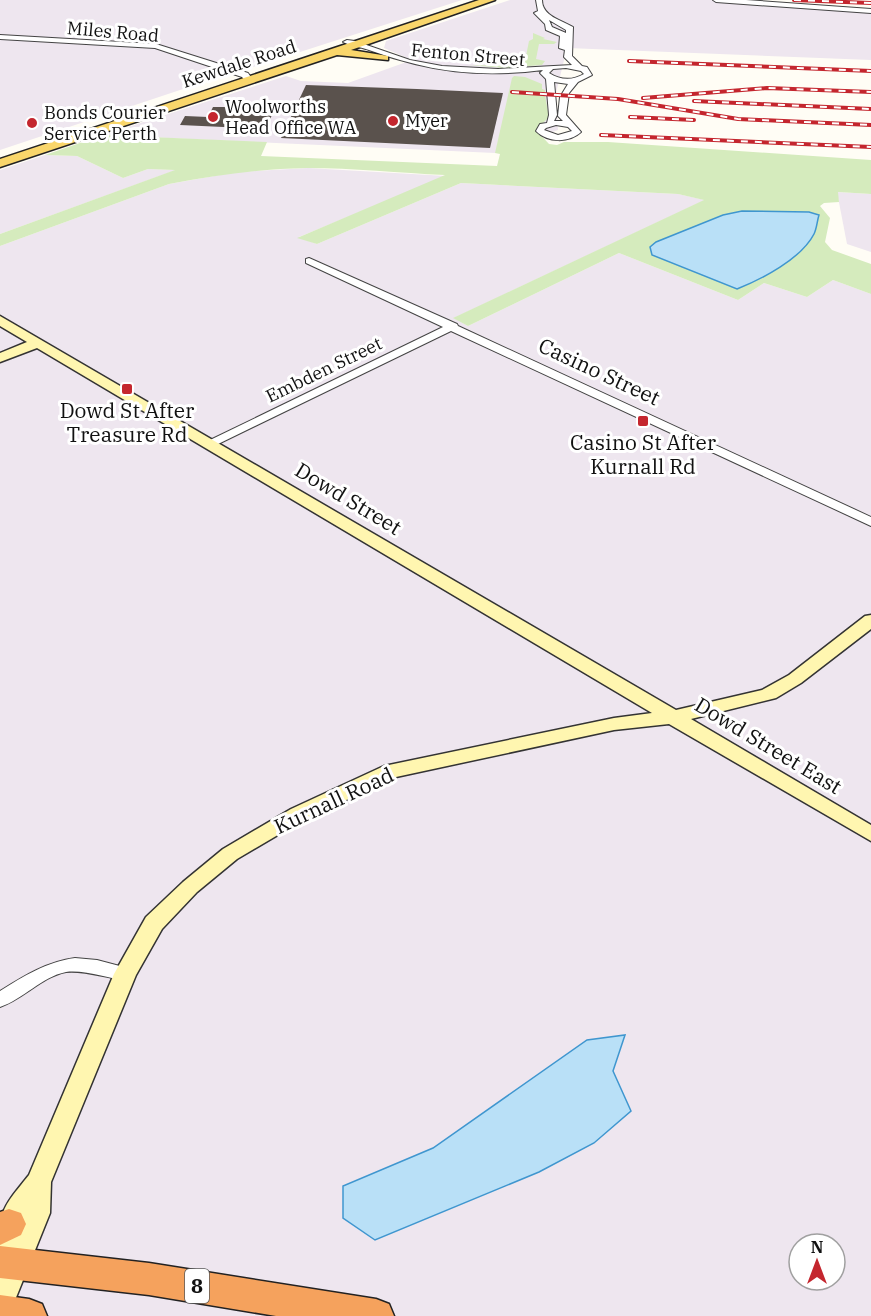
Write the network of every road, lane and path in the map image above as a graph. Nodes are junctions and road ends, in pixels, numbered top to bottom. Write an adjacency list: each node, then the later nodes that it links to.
1 (474, 0): 10 (main road, Kewdale Road)
2 (490, 0): 8 (main road, Kewdale Road)
3 (534, 0): 13 (street)
4 (539, 0): 14 (street)
5 (716, 0): 7 (street)
6 (737, 0): 7 (street)
7 (871, 10)
8 (407, 27): 10 (main road, Kewdale Road); 12 (main road)
9 (0, 39): 15 (street, Miles Road)
10 (352, 44): 11 (main road, Kewdale Road); 12 (street, Fenton Street); 15 (main road, Kewdale Road)
11 (333, 52): 12 (main road); 15 (main road, Kewdale Road)
12 (382, 55): 13 (street, Fenton Street); 16 (street, Fenton Street)
13 (552, 67): 14 (street, Fenton Street); 16 (street)
14 (579, 67): 17 (street)
15 (243, 78): 18 (main road, Kewdale Road)
16 (549, 78): 17 (street, Fenton Street); 19 (street)
17 (575, 81): 20 (street)
18 (123, 118): 21 (main road, Kewdale Road); 22 (main road, Kewdale Road)
19 (546, 125): 20 (street); 20 (street)
20 (571, 125)
21 (0, 154)
22 (0, 163)
23 (309, 261): 25 (street, Casino Street)
24 (0, 320): 26 (street, Dowd Street)
25 (453, 326): 28 (street, Embden Street); 29 (street, Casino Street)
26 (38, 342): 27 (street); 28 (street, Dowd Street)
27 (0, 358)
28 (210, 444): 31 (street, Dowd Street)
29 (871, 522)
30 (871, 620): 31 (street, Kurnall Road)
31 (673, 717): 32 (street, Dowd Street East); 33 (street, Kurnall Road)
32 (871, 834)
33 (125, 974): 34 (street); 35 (street, Kurnall Road)
34 (0, 1000)
35 (39, 1182): 36 (street, Kurnall Road); 36 (street, Kurnall Road)
36 (5, 1245): 37 (street, Kurnall Road); 40 (highway, 8)
37 (0, 1305)
38 (0, 1312): 39 (highway)
39 (29, 1316)
40 (376, 1316)

